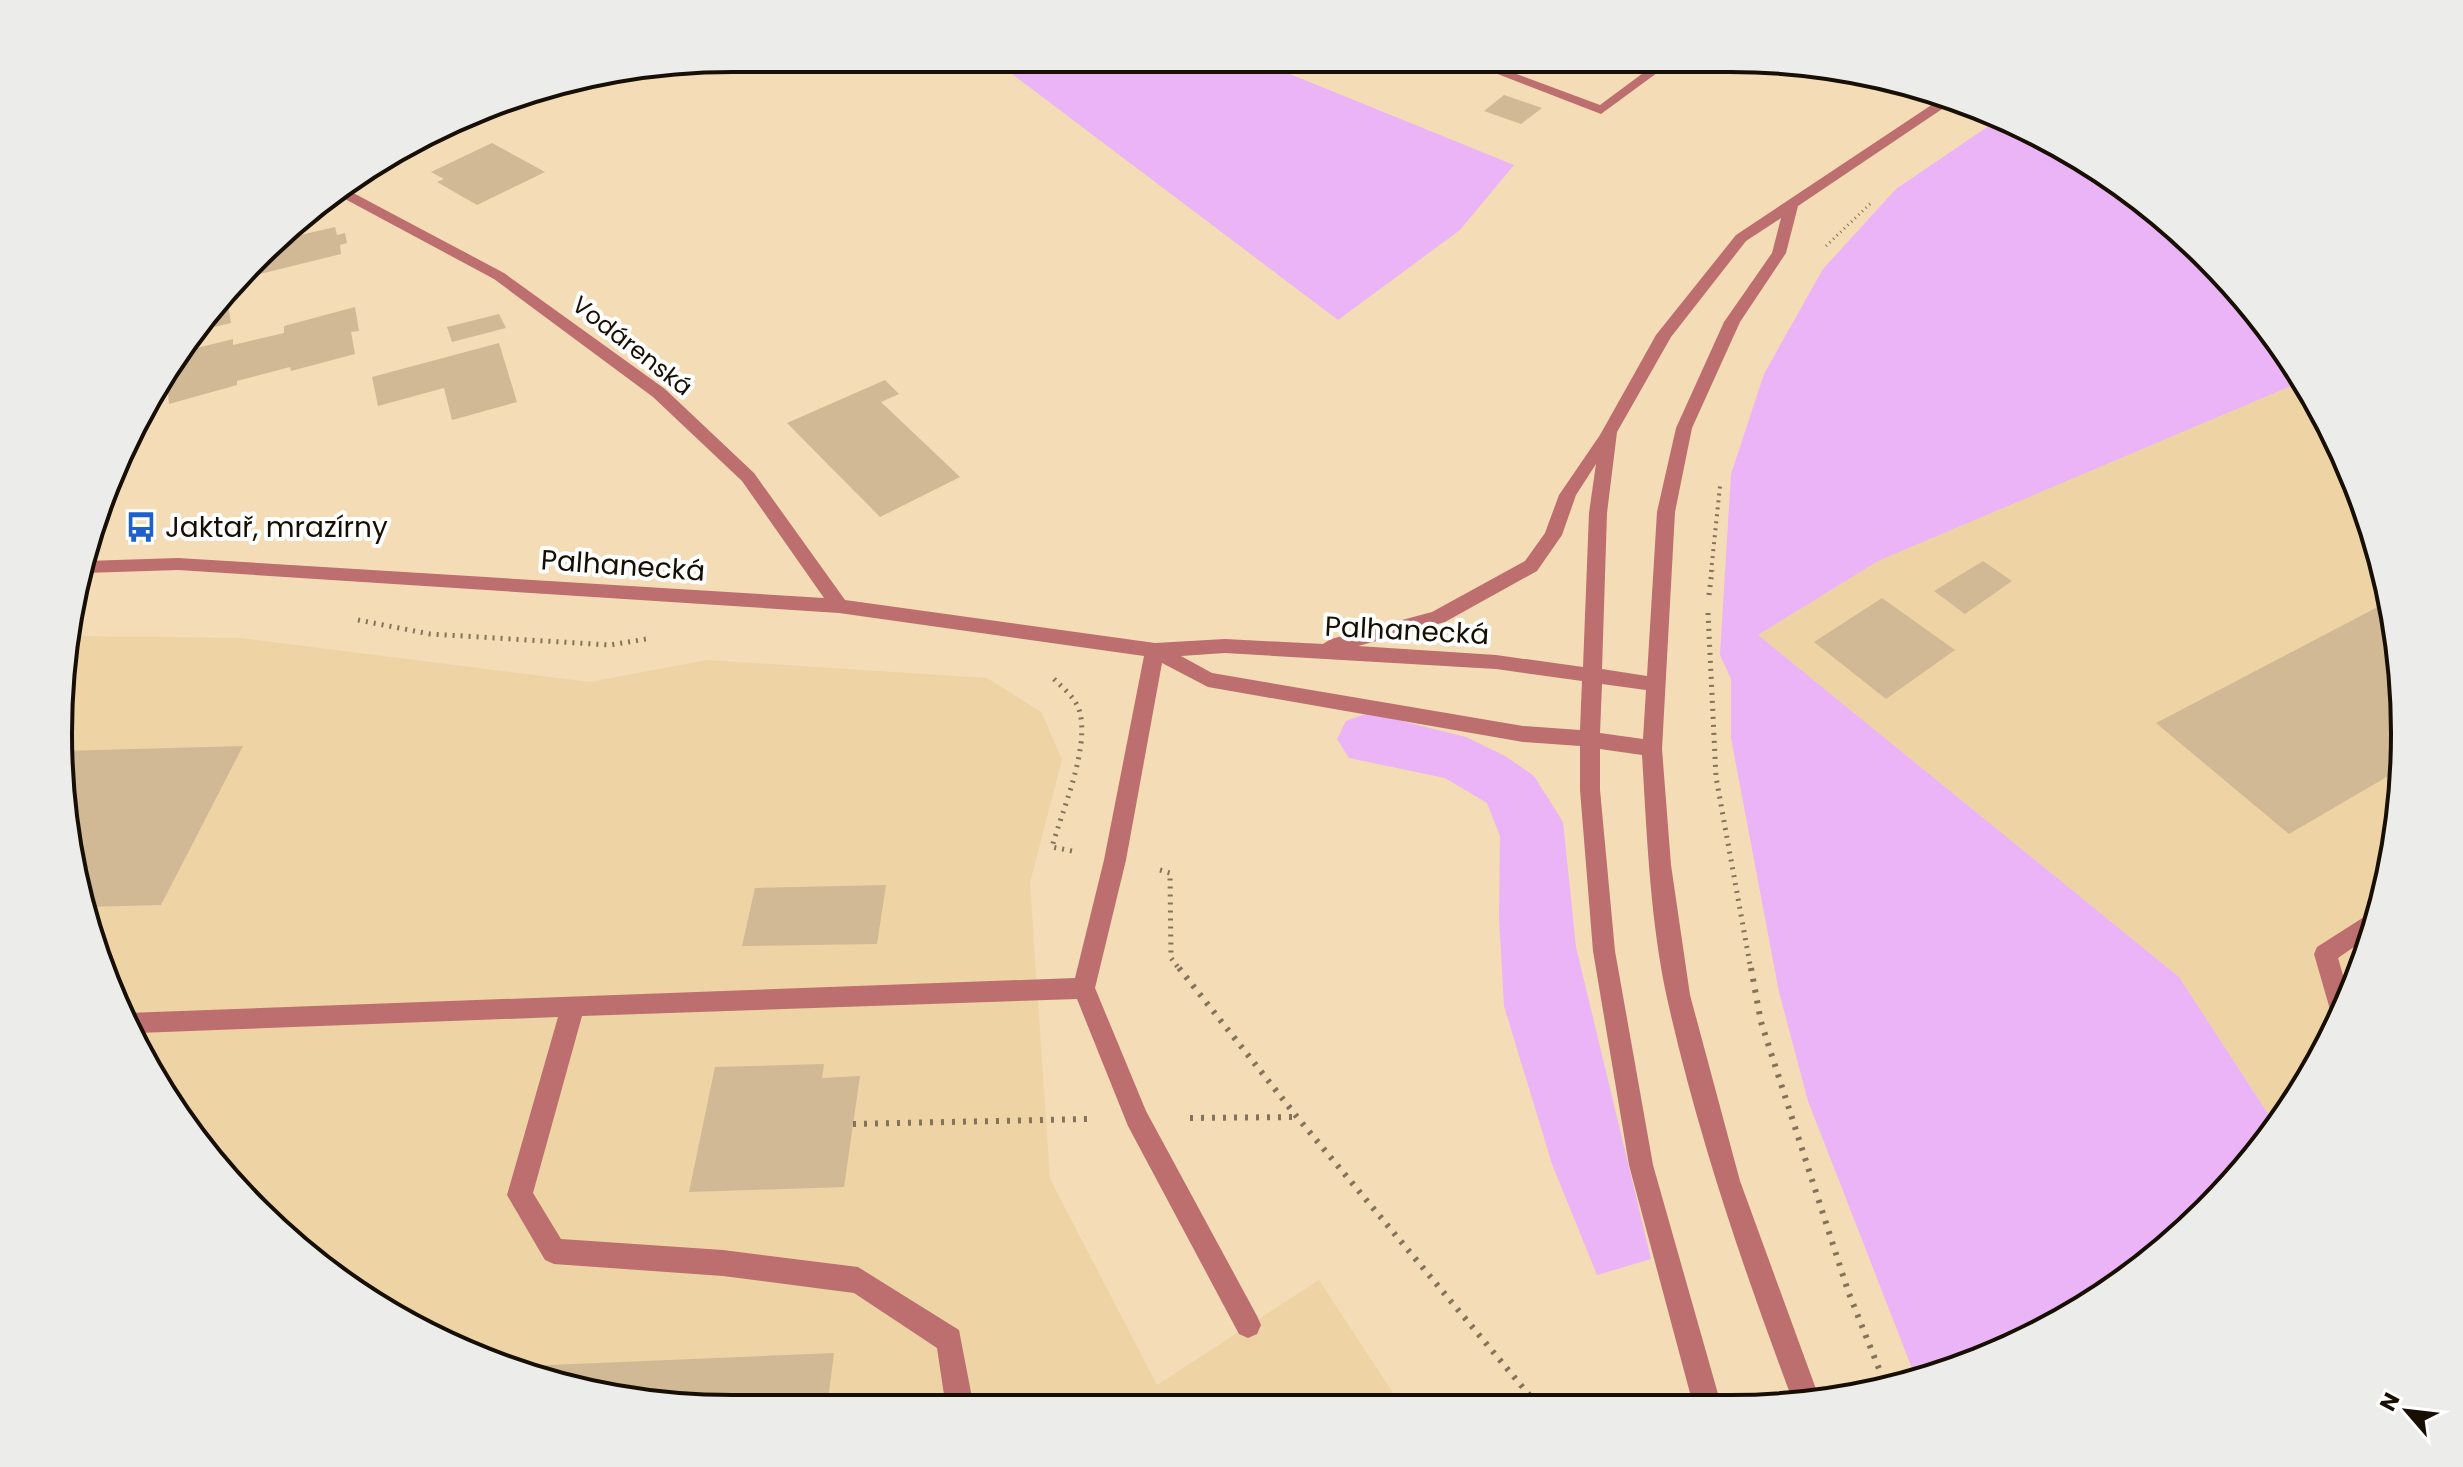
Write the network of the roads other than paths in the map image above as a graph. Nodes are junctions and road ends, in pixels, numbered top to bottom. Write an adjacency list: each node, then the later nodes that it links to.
1 (1500, 72): 2 (street)
2 (1652, 72)
3 (1939, 106): 5 (street)
4 (348, 196): 8 (street, Vodárenská)
5 (1791, 206): 6 (street); 12 (street)
6 (1609, 432): 10 (street); 11 (street)
7 (94, 567): 8 (street, Palhanecká)
8 (839, 606): 9 (street, Palhanecká)
9 (1155, 650): 10 (street, Palhanecká); 13 (street, Palhanecká); 16 (street)
10 (1308, 652): 11 (street, Palhanecká)
11 (1594, 677): 12 (street, Palhanecká); 13 (street)
12 (1654, 684): 14 (street)
13 (1590, 739): 14 (street, Palhanecká); 23 (street)
14 (1652, 749): 21 (street)
15 (2361, 930): 17 (street)
16 (1084, 988): 18 (street); 20 (street)
17 (2337, 995)
18 (573, 1007): 19 (street); 22 (street)
19 (138, 1022)
20 (1248, 1325)
21 (1803, 1391)
22 (958, 1395)
23 (1704, 1395)

